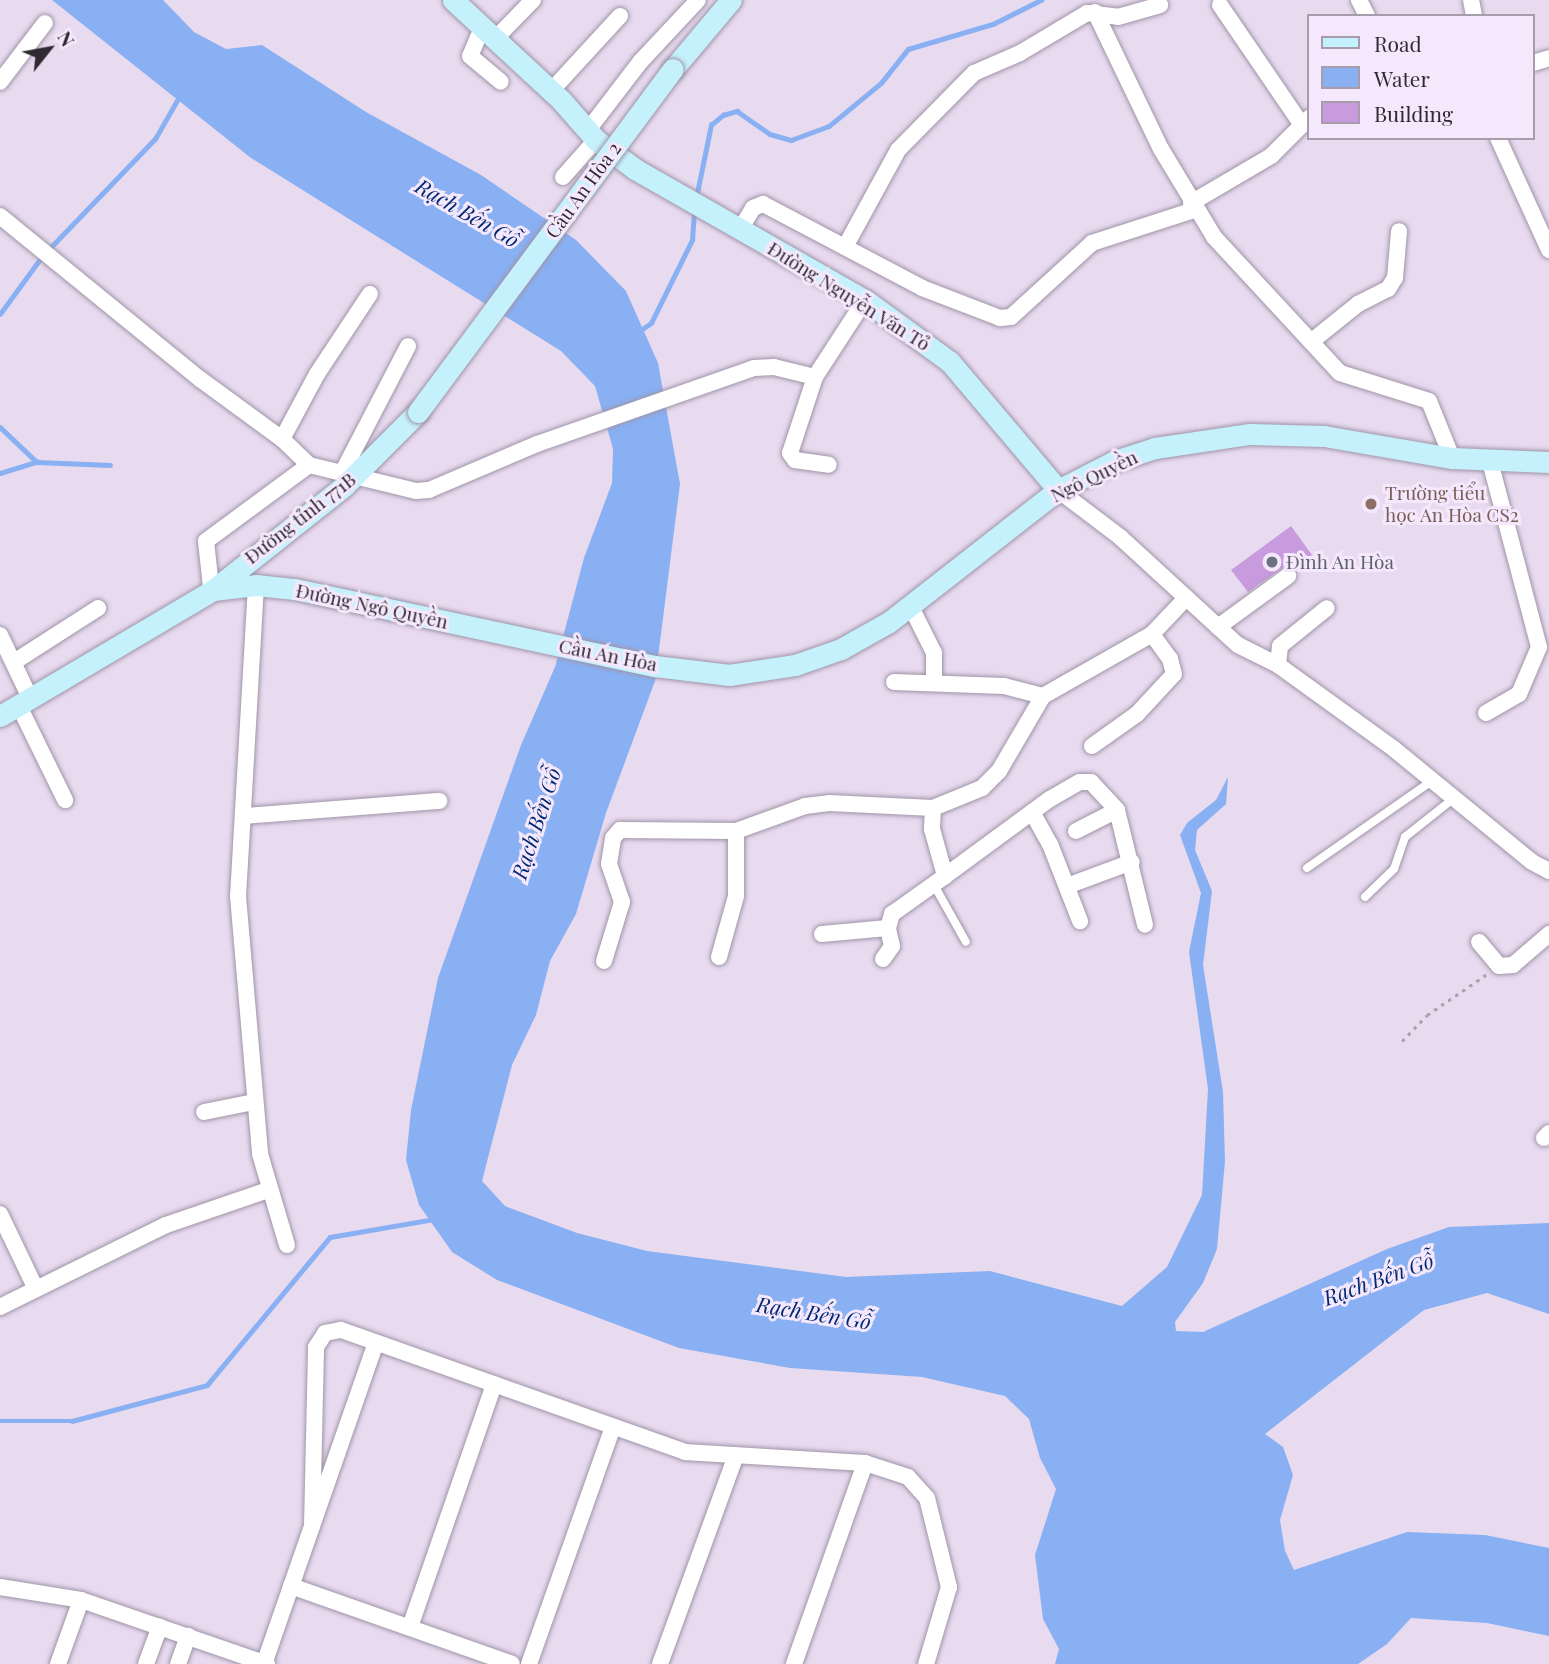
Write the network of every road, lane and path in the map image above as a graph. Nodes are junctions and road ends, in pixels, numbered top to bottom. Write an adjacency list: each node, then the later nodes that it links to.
1 (453, 0): 10 (street)
2 (533, 0): 10 (street)
3 (698, 0): 15 (street)
4 (731, 0): 30 (street, Cầu An Hòa 2, bridge)
5 (1160, 5): 7 (street)
6 (1220, 5): 14 (street)
7 (1095, 12): 18 (street); 23 (street)
8 (620, 16): 13 (street)
9 (45, 23): 11 (street)
10 (488, 34): 12 (street); 13 (street)
11 (0, 82)
12 (501, 82)
13 (551, 91): 15 (street)
14 (1306, 122): 18 (street)
15 (592, 135): 17 (street); 21 (street, Đường Nguyễn Văn Tỏ)
16 (1500, 140): 20 (street)
17 (563, 177)
18 (1192, 207): 23 (street); 27 (street)
19 (0, 216): 31 (street)
20 (1543, 217): 24 (street)
21 (741, 228): 23 (street); 26 (street, Đường Nguyễn Văn Tỏ)
22 (1399, 230): 27 (street)
23 (845, 247)
24 (1549, 250)
25 (370, 294): 31 (street)
26 (864, 300): 29 (street); 38 (street, Đường Nguyễn Văn Tỏ)
27 (1312, 341): 32 (street)
28 (408, 346): 37 (street)
29 (815, 377): 36 (street); 37 (street)
30 (418, 412): 37 (street, Đường tỉnh 771B)
31 (282, 439): 35 (street)
32 (1452, 458): 33 (street, Ngô Quyền); 38 (street, Ngô Quyền)
33 (1490, 461): 34 (street, Ngô Quyền); 50 (street)
34 (1549, 462)
35 (309, 465): 37 (street); 41 (street)
36 (829, 465)
37 (349, 475): 41 (street, Đường tỉnh 771B)
38 (1058, 490): 42 (street); 43 (street, Ngô Quyền)
39 (1288, 576): 46 (street)
40 (256, 586): 41 (street, Đường tỉnh 771B); 47 (street, Đường Ngô Quyền); 67 (street)
41 (212, 588): 57 (street)
42 (1186, 598): 46 (street); 48 (street)
43 (910, 605): 53 (street, Ngô Quyền); 55 (street)
44 (98, 608): 51 (street)
45 (1327, 608): 52 (street)
46 (1218, 627): 52 (street)
47 (488, 630): 53 (street, Cầu An Hòa)
48 (1152, 634): 56 (street); 59 (street)
49 (0, 635): 51 (street)
50 (1544, 648): 58 (street)
51 (14, 662): 57 (street)
52 (1278, 665): 60 (street)
53 (729, 675)
54 (894, 681): 55 (street)
55 (934, 681): 56 (street)
56 (1043, 696): 64 (street)
57 (17, 707): 62 (street)
58 (1486, 713)
59 (1092, 746)
60 (1433, 780): 61 (street); 71 (lane)
61 (1454, 798): 72 (street); 75 (lane)
62 (65, 800)
63 (439, 802): 67 (street)
64 (933, 808): 68 (street); 73 (street)
65 (1117, 810): 66 (street); 69 (street); 70 (street)
66 (1032, 812): 73 (street); 74 (street)
67 (244, 816): 88 (street)
68 (736, 831): 83 (street); 85 (street)
69 (1076, 831)
70 (1132, 862): 74 (street); 77 (street)
71 (1307, 868)
72 (1549, 871)
73 (940, 880): 78 (street); 81 (lane)
74 (1068, 886): 76 (street)
75 (1365, 897)
76 (1080, 921)
77 (1145, 925)
78 (888, 928): 80 (street); 84 (street)
79 (1549, 933): 86 (street)
80 (822, 934)
81 (966, 942)
82 (1479, 942): 86 (street)
83 (719, 957)
84 (883, 959)
85 (604, 961)
86 (1499, 966): 87 (path)
87 (1402, 1041)
88 (254, 1102): 89 (street); 90 (street)
89 (204, 1112)
90 (268, 1190): 92 (street); 93 (street)
91 (0, 1214): 93 (street)
92 (287, 1245)
93 (35, 1287): 94 (street)
94 (0, 1307)
95 (376, 1343): 96 (street); 100 (street); 100 (street)
96 (494, 1384): 97 (street); 105 (street)
97 (612, 1426): 98 (street); 112 (street)
98 (736, 1455): 99 (street); 113 (street)
99 (865, 1463): 114 (street); 115 (street)
100 (312, 1526): 101 (street)
101 (291, 1586): 105 (street); 110 (street)
102 (0, 1587): 103 (street)
103 (81, 1600): 104 (street); 107 (street)
104 (160, 1626): 106 (street); 108 (street)
105 (410, 1627): 111 (street)
106 (188, 1636): 109 (street); 110 (street)
107 (58, 1664)
108 (146, 1664)
109 (178, 1664)
110 (265, 1664)
111 (512, 1664)
112 (529, 1664)
113 (660, 1664)
114 (794, 1664)
115 (926, 1664)

